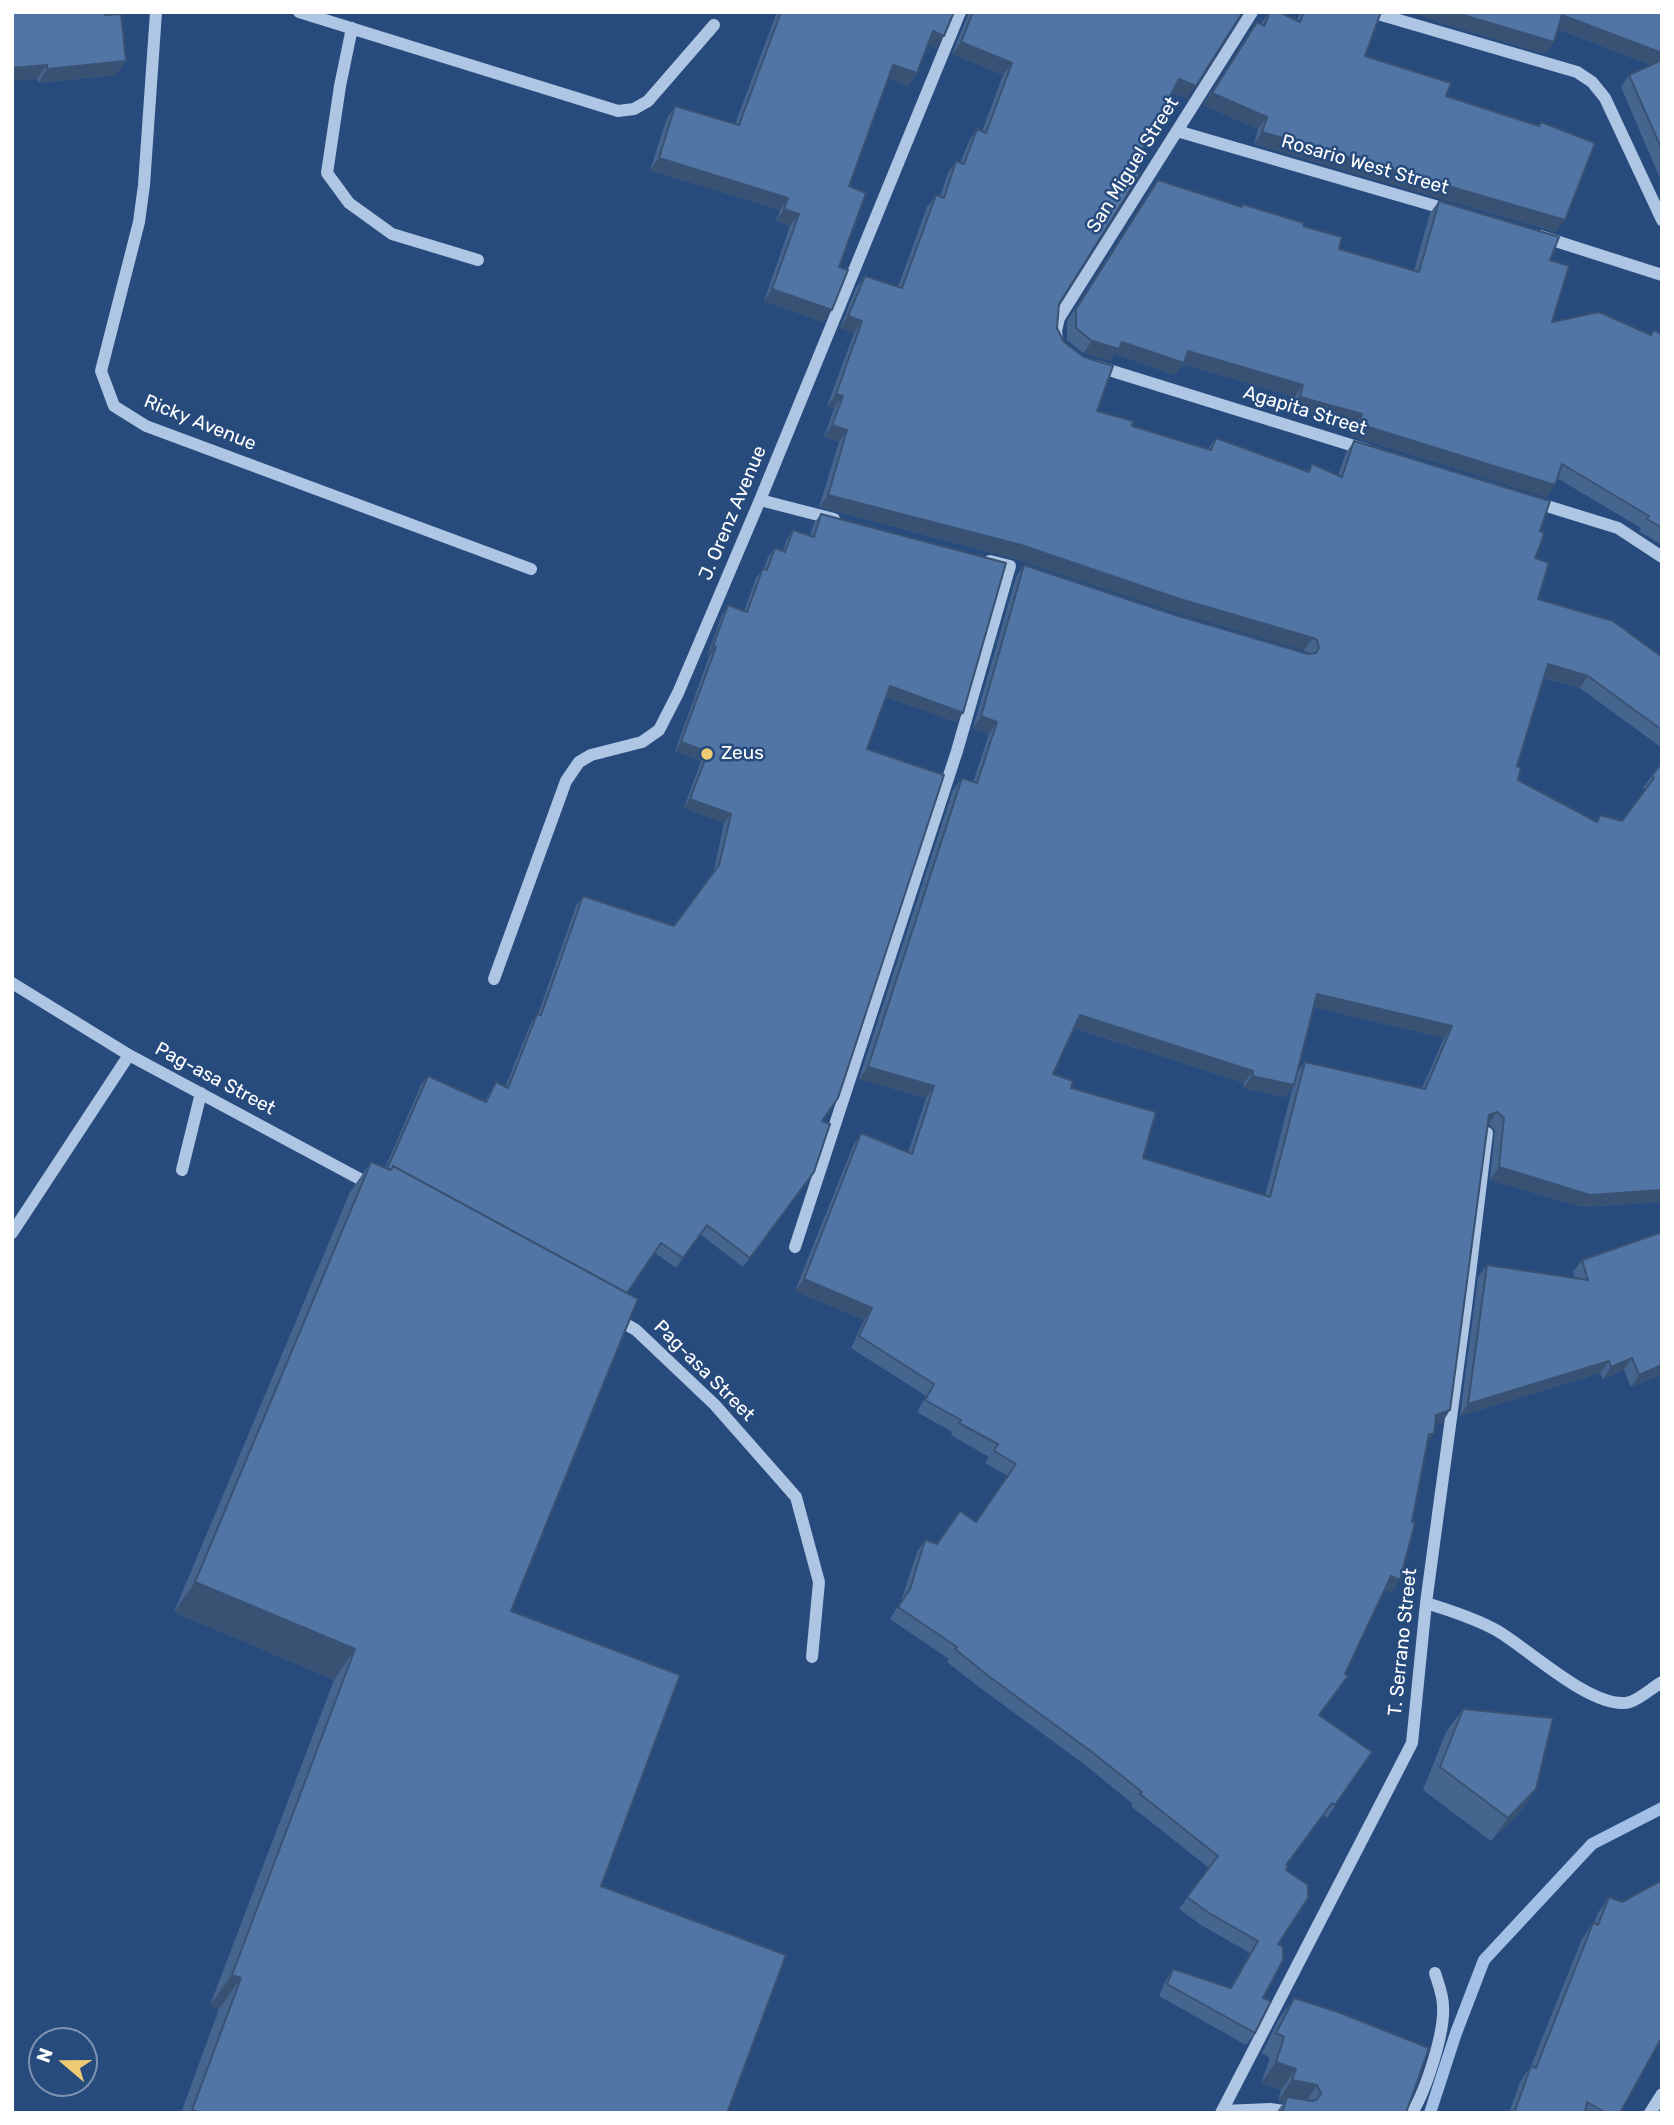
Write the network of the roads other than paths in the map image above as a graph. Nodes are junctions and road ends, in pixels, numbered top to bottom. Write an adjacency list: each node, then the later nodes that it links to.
1 (156, 12): 23 (street, Ricky Avenue)
2 (299, 12): 7 (street)
3 (960, 12): 17 (street, J. Orenz Avenue)
4 (1252, 12): 8 (street, San Miguel Street)
5 (1371, 12): 10 (street)
6 (714, 25): 7 (street)
7 (352, 28): 12 (street)
8 (1177, 131): 9 (street, Rosario West Street); 14 (street, San Miguel Street)
9 (1467, 215)
10 (1662, 220)
11 (1533, 234): 13 (street)
12 (478, 260)
13 (1662, 275)
14 (1066, 354)
15 (1080, 361): 16 (street, Agapita Street)
16 (1382, 455)
17 (760, 500): 19 (street); 25 (street, J. Orenz Avenue)
18 (1526, 500): 20 (street)
19 (852, 524)
20 (1662, 556)
21 (984, 559): 22 (street)
22 (1010, 566): 24 (street); 33 (street)
23 (531, 569)
24 (1023, 570)
25 (494, 979)
26 (12, 983): 27 (street, Pag-asa Street)
27 (129, 1055): 28 (street, Pag-asa Street); 32 (street, Pag-asa Street)
28 (201, 1093): 30 (street); 31 (street, Pag-asa Street)
29 (1487, 1133): 35 (street, T. Serrano Street)
30 (182, 1170)
31 (383, 1191)
32 (12, 1233)
33 (795, 1247)
34 (600, 1310): 36 (street, Pag-asa Street)
35 (1426, 1604): 37 (street); 40 (street, T. Serrano Street)
36 (812, 1657)
37 (1662, 1682)
38 (1435, 1973): 42 (street)
39 (1662, 2094): 43 (street)
40 (1222, 2112): 41 (street)
41 (1298, 2113)
42 (1412, 2113)
43 (1650, 2113)

